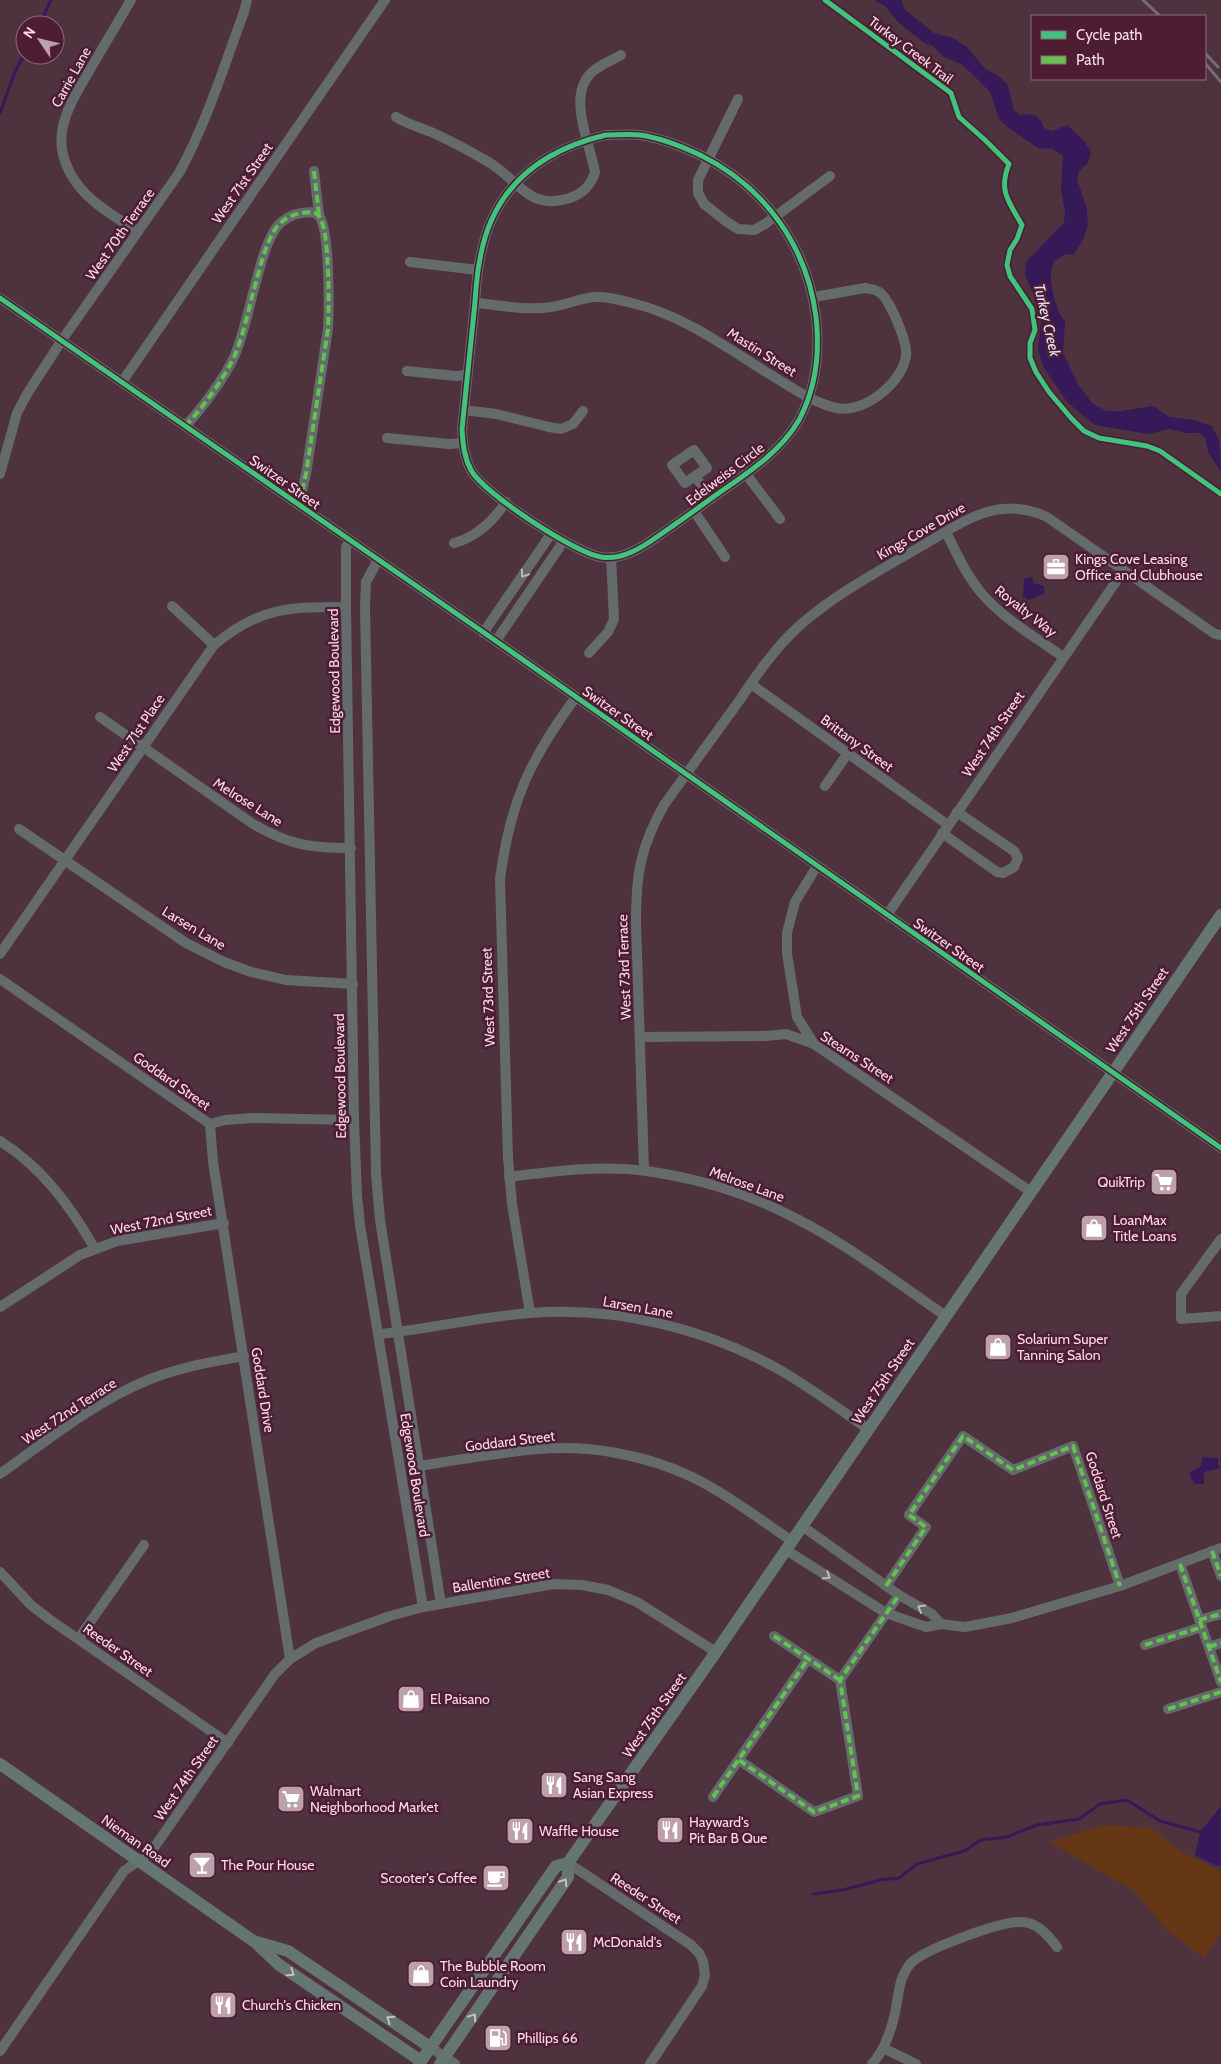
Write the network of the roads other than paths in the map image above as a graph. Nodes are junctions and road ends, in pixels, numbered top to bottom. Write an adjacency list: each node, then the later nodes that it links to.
1 (131, 0): 14 (street, Carrie Lane)
2 (246, 0): 14 (street, West 70th Terrace)
3 (386, 0): 23 (street, West 71st Street)
4 (621, 55): 7 (street)
5 (738, 98): 8 (street)
6 (396, 117): 11 (street)
7 (587, 140): 8 (street, Edelweiss Circle); 11 (street, Edelweiss Circle); 11 (street)
8 (708, 159): 13 (street, Edelweiss Circle); 13 (street)
9 (314, 171): 12 (street)
10 (830, 176): 13 (street)
11 (516, 184): 16 (street, Edelweiss Circle)
12 (319, 215): 27 (street); 35 (street)
13 (776, 216): 17 (street, Edelweiss Circle)
14 (138, 232): 20 (street, West 70th Terrace)
15 (410, 262): 16 (street)
16 (478, 270): 19 (street, Edelweiss Circle)
17 (814, 297): 24 (street, Edelweiss Circle); 24 (street, Mastin Street)
18 (0, 298): 20 (street, Switzer Street)
19 (476, 303): 22 (street, Edelweiss Circle); 24 (street, Mastin Street)
20 (62, 340): 23 (street, Switzer Street); 30 (street, West 70th Terrace)
21 (407, 371): 22 (street)
22 (468, 375): 25 (street, Edelweiss Circle)
23 (122, 382): 27 (street, Switzer Street)
24 (809, 397): 31 (street, Edelweiss Circle)
25 (464, 410): 26 (street); 29 (street, Edelweiss Circle)
26 (583, 411)
27 (185, 426): 35 (street, Switzer Street)
28 (387, 438): 29 (street)
29 (462, 443): 34 (street, Edelweiss Circle)
30 (0, 474)
31 (746, 474): 33 (street, Edelweiss Circle); 37 (street, Edelweiss Circle)
32 (695, 476): 33 (street, Edelweiss Circle)
33 (711, 499): 36 (street, Edelweiss Circle)
34 (506, 502): 39 (street, Edelweiss Circle); 42 (street)
35 (297, 504): 40 (street, Switzer Street)
36 (694, 511): 43 (street, Edelweiss Circle); 44 (street, Edelweiss Circle)
37 (780, 519)
38 (946, 532): 46 (street, Kings Cove Drive); 54 (street, Royalty Way); 55 (street, Kings Cove Drive)
39 (551, 534): 41 (street, Edelweiss Circle); 49 (street, one-way to 49)
40 (350, 541): 45 (street, Switzer Street); 48 (street, Edgewood Boulevard)
41 (563, 542): 43 (street, Edelweiss Circle); 51 (street)
42 (454, 543)
43 (610, 557): 53 (street)
44 (725, 557)
45 (378, 560): 49 (street, Switzer Street); 90 (street, Edgewood Boulevard)
46 (1124, 570): 50 (street, Kings Cove Drive); 54 (street, West 74th Street)
47 (172, 606): 52 (street)
48 (346, 607): 52 (street, West 71st Place); 65 (street, Edgewood Boulevard)
49 (483, 633): 51 (street, Switzer Street)
50 (1221, 635)
51 (496, 641): 56 (street, Switzer Street)
52 (214, 645): 58 (street, West 71st Place)
53 (589, 654)
54 (1064, 657): 62 (street, West 74th Street)
55 (751, 684): 59 (street, Brittany Street); 60 (street, Kings Cove Drive)
56 (576, 697): 60 (street, Switzer Street); 81 (street, West 73rd Street)
57 (100, 717): 58 (street, Melrose Lane)
58 (142, 748): 65 (street, Melrose Lane); 66 (street, West 71st Place)
59 (848, 753): 61 (street); 64 (street, Brittany Street)
60 (686, 774): 67 (street, Switzer Street); 73 (street, West 73rd Terrace)
61 (825, 786)
62 (957, 812): 64 (street, West 74th Street); 64 (street, Brittany Street)
63 (19, 829): 66 (street, Larsen Lane)
64 (945, 829): 68 (street, West 74th Street)
65 (351, 848): 72 (street, Edgewood Boulevard)
66 (65, 861): 70 (street, West 71st Place); 72 (street, Larsen Lane)
67 (817, 866): 68 (street, Switzer Street); 74 (street)
68 (887, 915): 75 (street, Switzer Street)
69 (1221, 915): 75 (main road, West 75th Street)
70 (0, 954)
71 (0, 979): 77 (street, Goddard Street)
72 (353, 984): 76 (street, Edgewood Boulevard)
73 (640, 1037): 74 (street, Stearns Street); 80 (street, West 73rd Terrace)
74 (814, 1044): 82 (street, Stearns Street)
75 (1112, 1073): 79 (street, Switzer Street); 82 (main road, West 75th Street)
76 (354, 1120): 77 (street, Goddard Street); 91 (street, Edgewood Boulevard)
77 (210, 1124): 83 (street, Goddard Drive)
78 (0, 1141): 85 (street)
79 (1221, 1148)
80 (644, 1170): 81 (street, Melrose Lane); 88 (street, Melrose Lane)
81 (510, 1177): 87 (street, West 73rd Street)
82 (1031, 1192): 88 (main road, West 75th Street)
83 (224, 1223): 85 (street, West 72nd Street); 92 (street, Goddard Drive)
84 (1219, 1245): 89 (street)
85 (95, 1249): 86 (street, West 72nd Street)
86 (0, 1307)
87 (530, 1313): 90 (street, Larsen Lane); 93 (street, Larsen Lane)
88 (946, 1316): 93 (main road, West 75th Street)
89 (1221, 1316)
90 (397, 1332): 91 (street, Larsen Lane); 94 (street, Edgewood Boulevard)
91 (379, 1334): 107 (street, Edgewood Boulevard)
92 (244, 1356): 95 (street, West 72nd Terrace); 118 (street, Goddard Drive)
93 (868, 1429): 96 (main road, West 75th Street)
94 (419, 1466): 98 (street, Goddard Street); 106 (street, Edgewood Boulevard)
95 (0, 1474)
96 (802, 1526): 98 (main road, West 75th Street); 103 (street)
97 (144, 1545): 113 (street)
98 (789, 1545): 108 (street, Goddard Street, one-way to 108); 117 (main road, West 75th Street)
99 (1217, 1550): 100 (street, Goddard Street); 102 (street, Goddard Street)
100 (1180, 1564): 104 (street, Goddard Street); 110 (street)
101 (0, 1572): 113 (street, Reeder Street)
102 (1221, 1576)
103 (886, 1586): 104 (street, Goddard Street); 105 (street)
104 (1120, 1586): 111 (street, Goddard Street)
105 (899, 1594): 108 (street); 111 (street, one-way to 105)
106 (441, 1604): 107 (street, Ballentine Street); 117 (street, Ballentine Street)
107 (423, 1607): 118 (street, West 74th Street)
108 (886, 1613): 111 (street, Goddard Street); 120 (street)
109 (1221, 1614): 110 (street)
110 (1201, 1623): 115 (street); 116 (street)
111 (942, 1624)
112 (774, 1636): 119 (street)
113 (79, 1638): 124 (street, Reeder Street)
114 (1221, 1643): 116 (street)
115 (1145, 1645)
116 (1209, 1648): 121 (street)
117 (716, 1652): 129 (main road, West 75th Street)
118 (290, 1659): 124 (street, West 74th Street)
119 (808, 1659): 120 (street); 125 (street)
120 (840, 1680): 125 (street)
121 (1221, 1682)
122 (1221, 1692): 123 (street)
123 (1168, 1709)
124 (228, 1743): 128 (street, West 74th Street)
125 (739, 1760): 127 (street)
126 (0, 1764): 128 (main road, Nieman Road)
127 (713, 1797)
128 (139, 1861): 130 (main road, Nieman Road); 132 (street, West 74th Street)
129 (568, 1863): 133 (main road, West 75th Street); 136 (main road, West 75th Street, one-way to 129); 138 (street, Reeder Street)
130 (255, 1942): 133 (main road, Nieman Road, one-way to 130); 137 (main road, Nieman Road, one-way to 137)
131 (1057, 1947): 134 (street)
132 (4, 2038): 135 (street, West 74th Street)
133 (430, 2047): 136 (street, Nieman Road); 137 (main road, West 75th Street)
134 (883, 2048): 139 (street); 140 (street)
135 (0, 2051)
136 (447, 2062)
137 (422, 2063)
138 (650, 2064)
139 (872, 2064)
140 (916, 2064)

